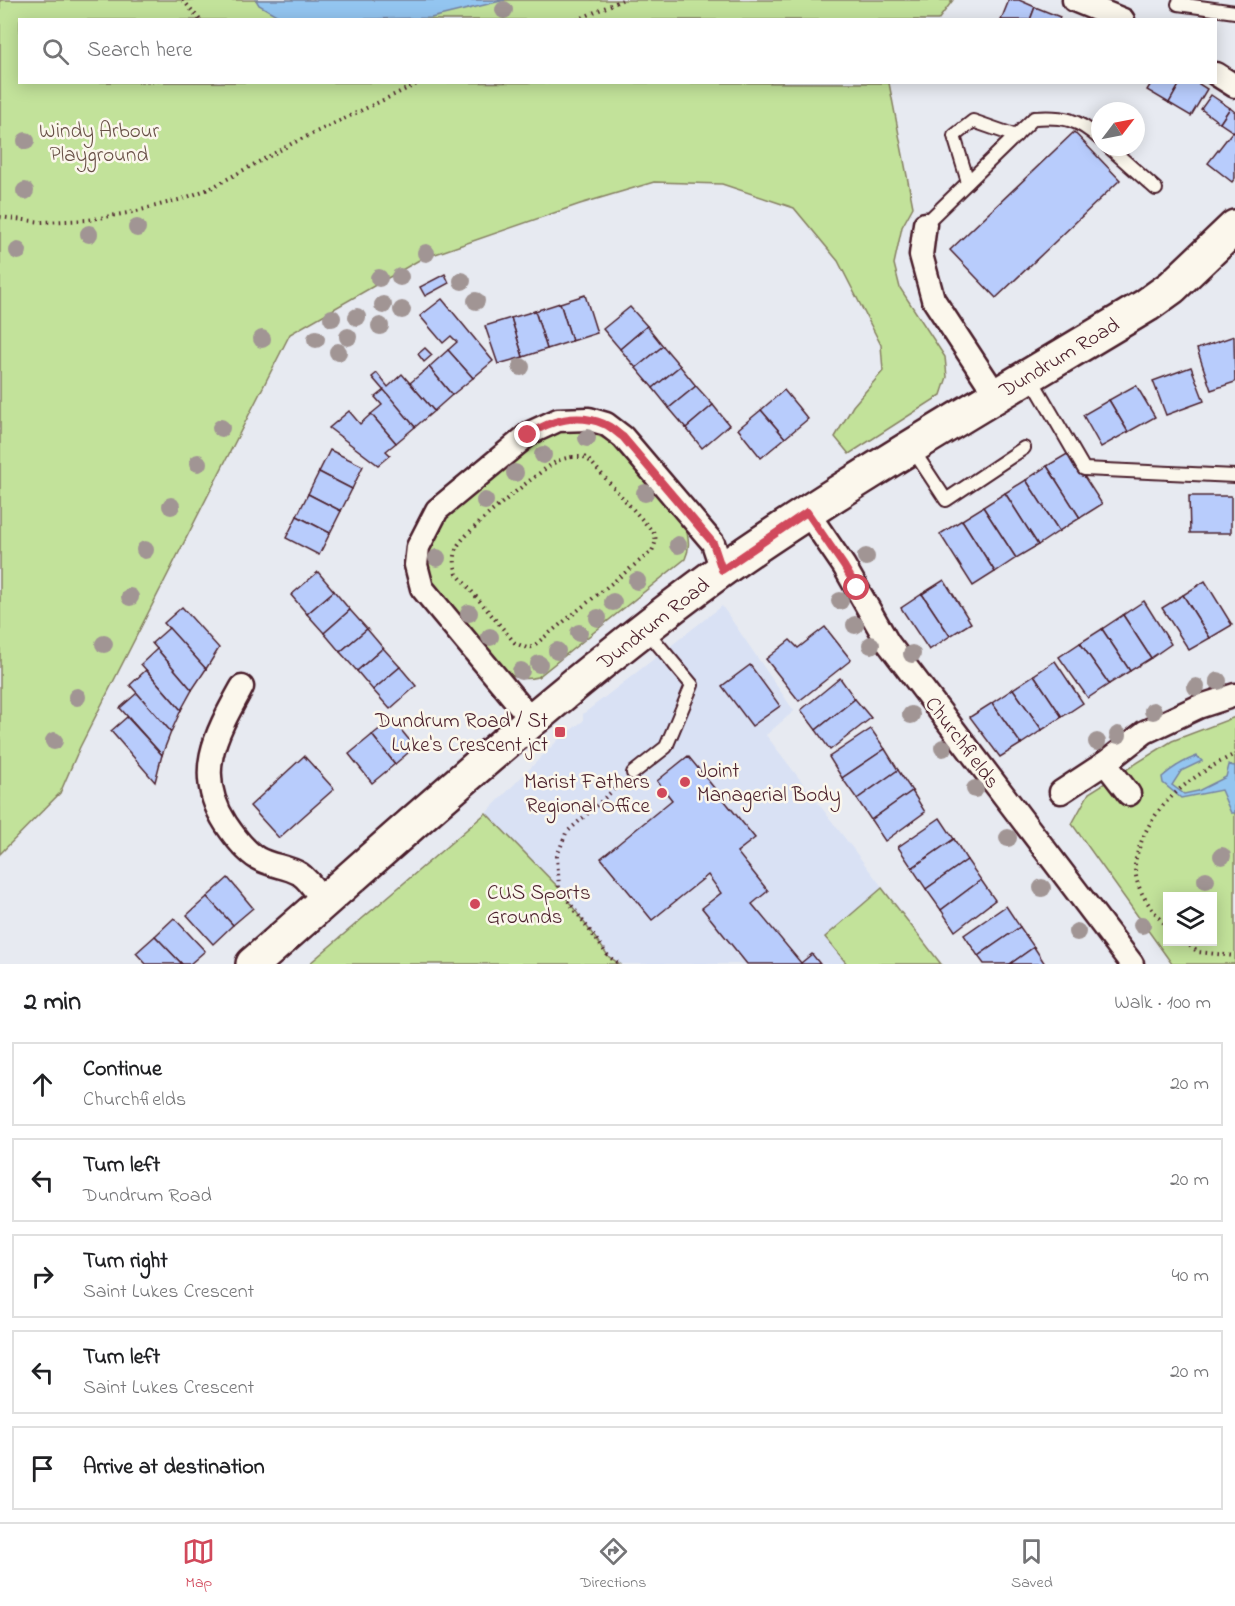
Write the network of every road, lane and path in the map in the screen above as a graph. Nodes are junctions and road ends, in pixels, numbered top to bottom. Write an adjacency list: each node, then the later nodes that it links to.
1 (183, 0): 6 (path)
2 (622, 0): 7 (path)
3 (1074, 0): 8 (street)
4 (1178, 4): 5 (lane)
5 (1235, 12)
6 (198, 18)
7 (582, 18)
8 (1118, 18)
9 (1217, 75): 11 (street)
10 (417, 84): 17 (path)
11 (1235, 86)
12 (1091, 131): 13 (lane)
13 (1016, 136): 15 (lane); 15 (lane)
14 (1119, 156): 16 (lane)
15 (968, 182): 18 (lane)
16 (1156, 189)
17 (0, 217)
18 (925, 224): 21 (street)
19 (1235, 227): 20 (main road, Dundrum Road)
20 (1029, 375): 21 (main road, Dundrum Road); 24 (lane)
21 (996, 395): 22 (main road, Dundrum Road)
22 (911, 446): 23 (lane); 25 (main road, Dundrum Road)
23 (1024, 448)
24 (1235, 476)
25 (807, 512): 27 (main road, Dundrum Road); 43 (street, Churchfields)
26 (654, 533): 26 (path)
27 (722, 570): 28 (main road, Dundrum Road); 31 (street)
28 (644, 628): 31 (main road, Dundrum Road); 34 (lane)
29 (242, 687): 37 (street)
30 (1235, 695): 33 (street)
31 (531, 719): 37 (main road, Dundrum Road)
32 (1235, 754): 38 (path)
33 (1105, 763): 35 (street); 36 (street)
34 (633, 773): 42 (path)
35 (1061, 792)
36 (1129, 794)
37 (324, 902): 41 (main road, Dundrum Road)
38 (1163, 923)
39 (1190, 946): 40 (path)
40 (1235, 956)
41 (253, 964)
42 (620, 964)
43 (1132, 964)

